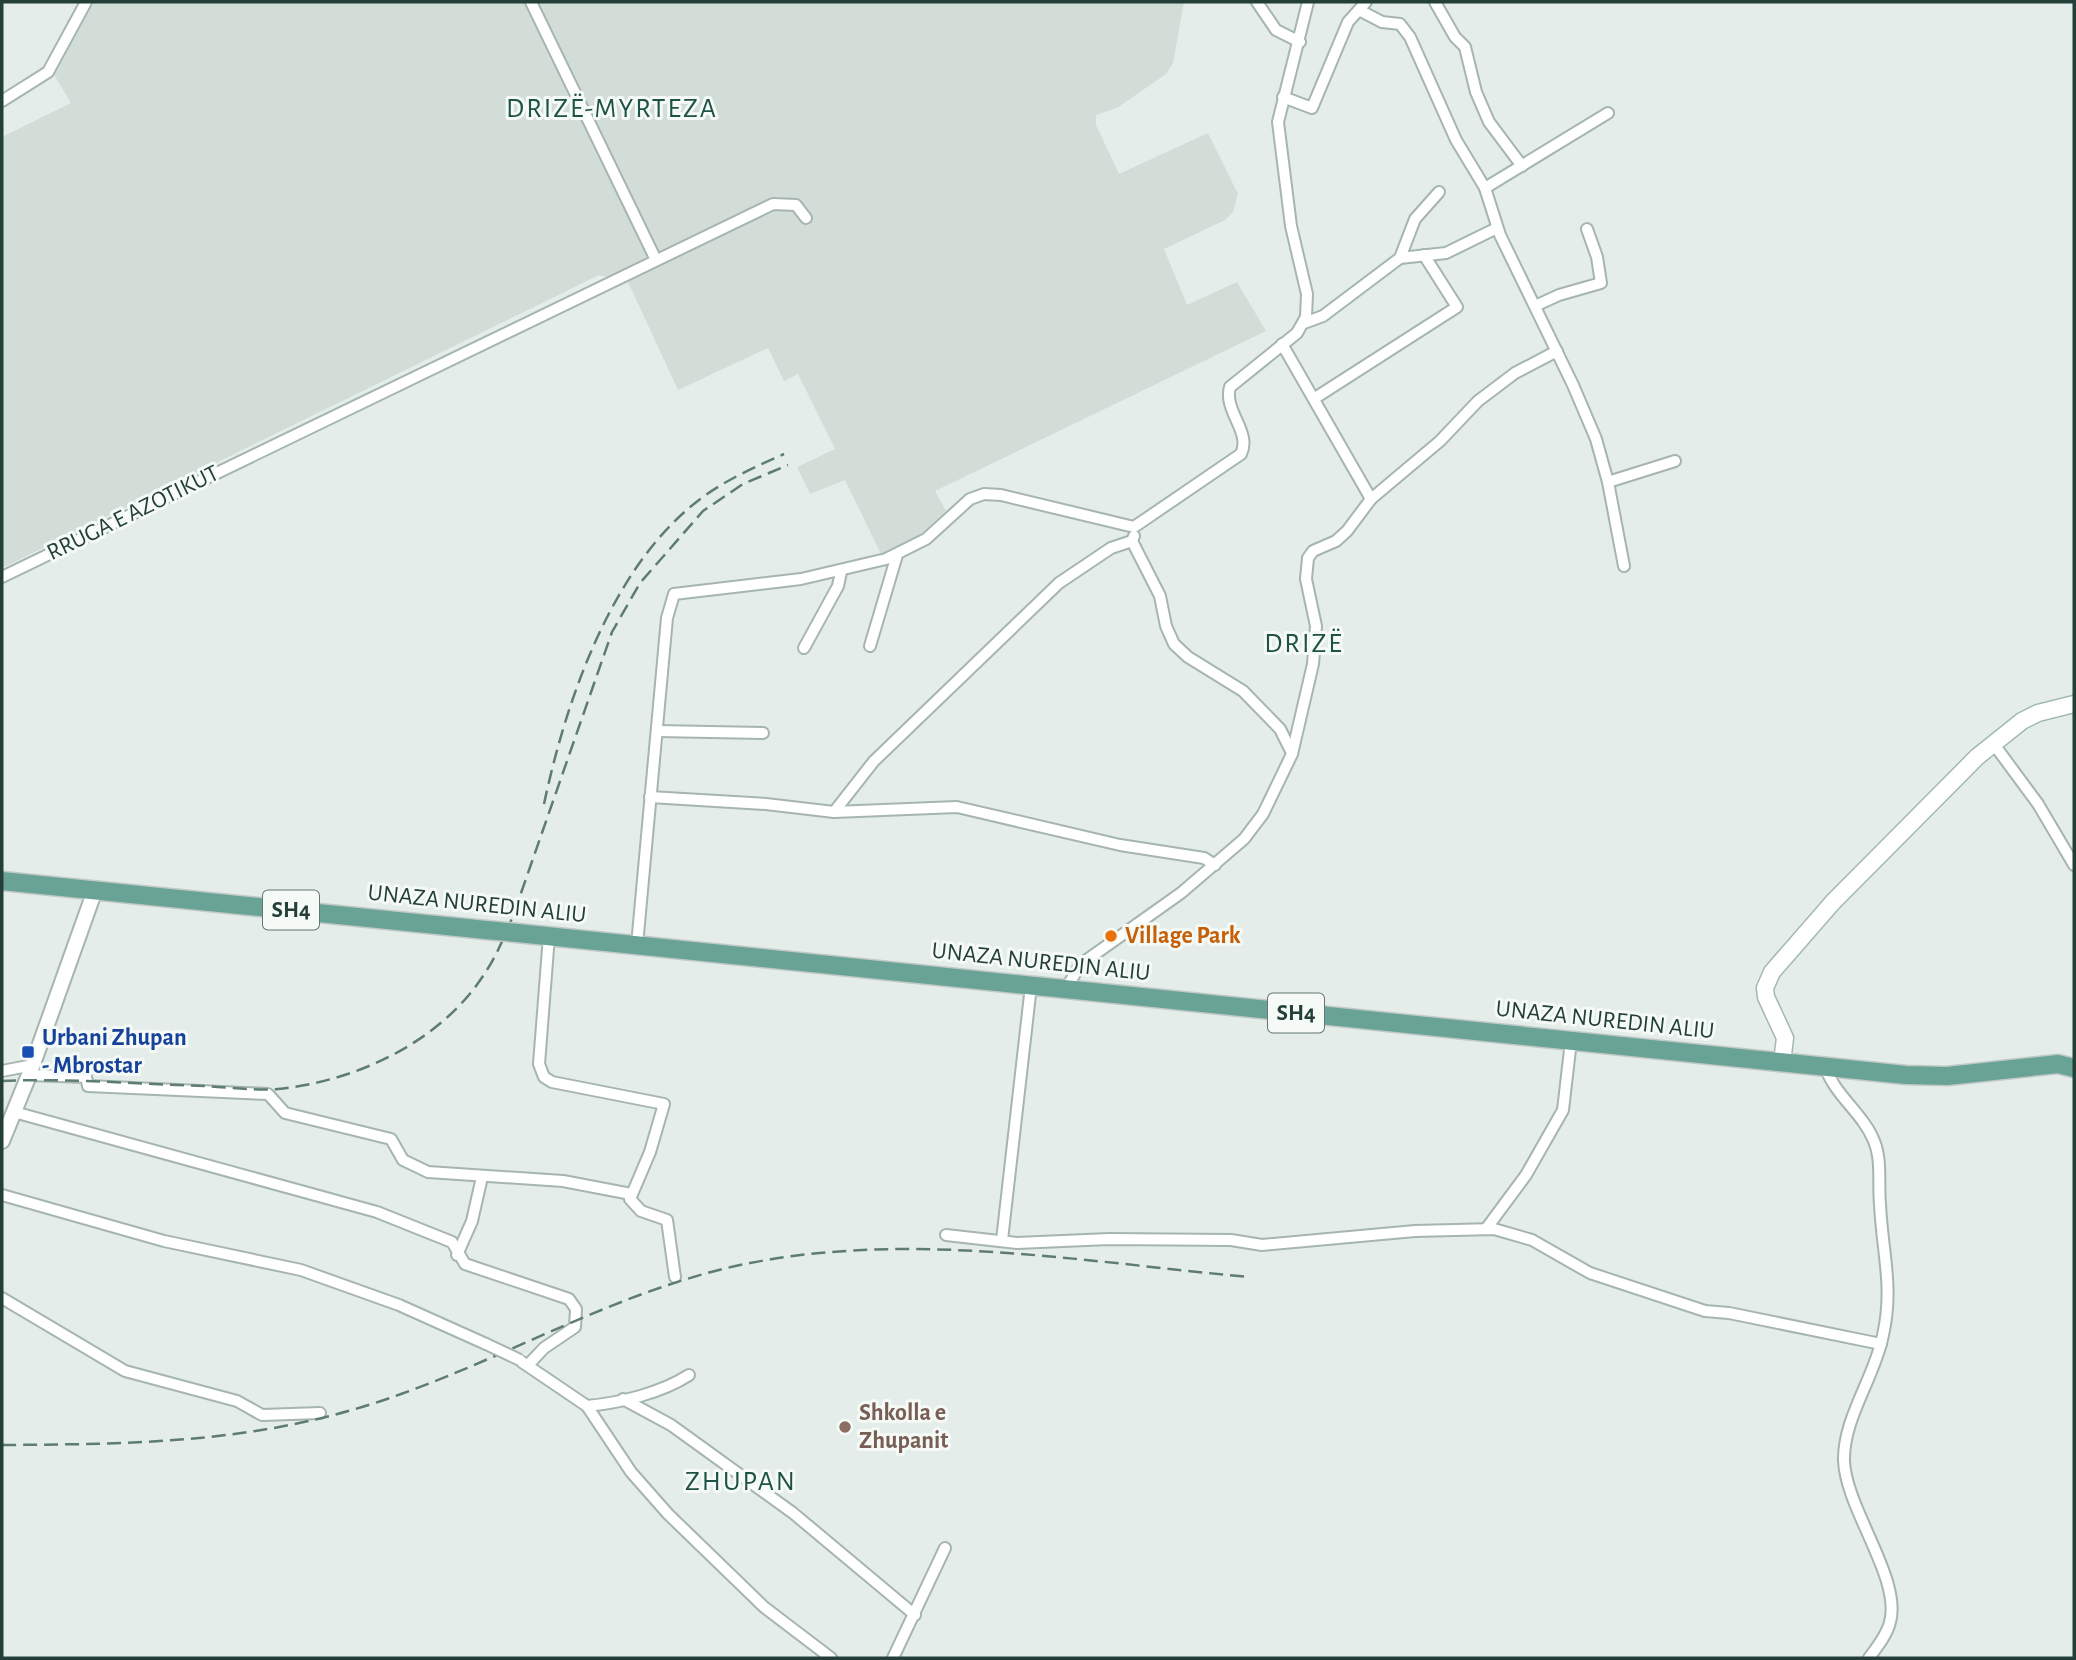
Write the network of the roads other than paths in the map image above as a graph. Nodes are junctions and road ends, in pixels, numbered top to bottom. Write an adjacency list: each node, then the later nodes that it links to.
1 (86, 2): 9 (street)
2 (531, 2): 19 (street)
3 (1257, 2): 7 (street)
4 (1308, 2): 7 (street)
5 (1435, 2): 11 (street)
6 (1362, 6): 8 (street); 12 (street)
7 (1300, 42): 8 (street)
8 (1283, 97): 21 (street)
9 (2, 101)
10 (1608, 113): 11 (street)
11 (1522, 166): 12 (street)
12 (1485, 188): 15 (street)
13 (1439, 192): 18 (street)
14 (806, 218): 19 (street, RRUGA E AZOTIKUT)
15 (1497, 228): 17 (street); 20 (street)
16 (1587, 229): 20 (street)
17 (1424, 255): 18 (street); 24 (street)
18 (1400, 258): 21 (street)
19 (656, 260): 33 (street, RRUGA E AZOTIKUT)
20 (1535, 306): 23 (street)
21 (1304, 323): 22 (street)
22 (1282, 344): 24 (street); 28 (street)
23 (1557, 351): 26 (street); 27 (street)
24 (1315, 398): 27 (street)
25 (1675, 461): 26 (street)
26 (1608, 482): 31 (street)
27 (1371, 499): 40 (street)
28 (1134, 527): 29 (street); 30 (street)
29 (1132, 541): 40 (street); 42 (street)
30 (897, 555): 32 (street); 34 (street)
31 (1624, 566)
32 (841, 572): 35 (street); 37 (street)
33 (2, 577)
34 (870, 646)
35 (804, 648)
36 (2074, 704): 39 (main road)
37 (657, 731): 38 (street); 41 (street)
38 (763, 733)
39 (1993, 743): 44 (street); 52 (main road)
40 (1292, 754): 43 (street)
41 (650, 797): 42 (street); 48 (street)
42 (834, 812): 43 (street)
43 (1215, 865): 50 (street)
44 (2074, 865)
45 (2, 881): 46 (main road, UNAZA NUREDIN ALIU / SH4)
46 (95, 890): 47 (main road, UNAZA NUREDIN ALIU / SH4, bridge); 55 (street)
47 (549, 936): 48 (main road, UNAZA NUREDIN ALIU / SH4); 60 (street)
48 (637, 945): 49 (main road, UNAZA NUREDIN ALIU / SH4)
49 (1031, 986): 50 (main road, UNAZA NUREDIN ALIU / SH4); 64 (street)
50 (1065, 990): 51 (main road, UNAZA NUREDIN ALIU / SH4)
51 (1571, 1041): 52 (main road, UNAZA NUREDIN ALIU / SH4); 62 (street)
52 (1782, 1063): 53 (main road, UNAZA NUREDIN ALIU / SH4)
53 (1825, 1066): 54 (main road, UNAZA NUREDIN ALIU / SH4); 68 (street)
54 (2074, 1068)
55 (31, 1070): 56 (street); 57 (street); 59 (street)
56 (2, 1071)
57 (14, 1112): 58 (street); 65 (street)
58 (2, 1141)
59 (482, 1177): 60 (street); 65 (street)
60 (631, 1194): 66 (street)
61 (2, 1195): 69 (street, bridge)
62 (1486, 1229): 64 (street); 68 (street)
63 (947, 1235): 64 (street)
64 (1002, 1240)
65 (457, 1248): 69 (street)
66 (675, 1277)
67 (2, 1298): 73 (street)
68 (1881, 1345): 78 (street)
69 (524, 1363): 72 (street)
70 (689, 1375): 71 (street)
71 (623, 1399): 72 (street); 75 (street)
72 (587, 1406): 76 (street)
73 (320, 1413)
74 (946, 1548): 75 (street)
75 (915, 1615): 77 (street)
76 (831, 1658)
77 (893, 1658)
78 (1869, 1658)

